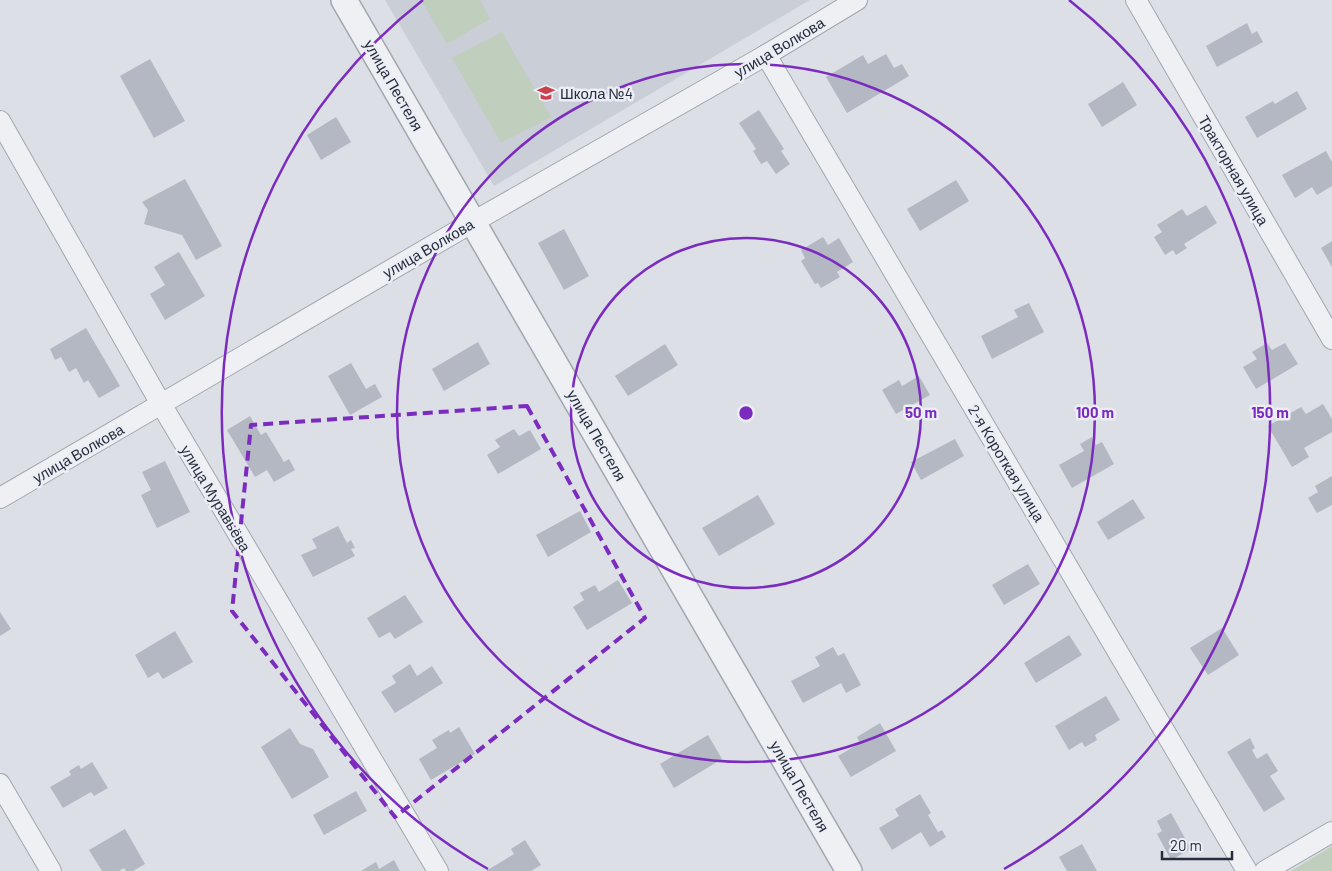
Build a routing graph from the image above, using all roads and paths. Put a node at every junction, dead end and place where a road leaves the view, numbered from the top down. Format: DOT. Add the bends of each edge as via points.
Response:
graph roads {
  1 [pos="344,0"];
  2 [pos="857,0"];
  3 [pos="1136,0"];
  4 [pos="766,55"];
  5 [pos="0,121"];
  6 [pos="473,222"];
  7 [pos="1332,339"];
  8 [pos="161,404"];
  9 [pos="0,498"];
  10 [pos="0,784"];
  11 [pos="1332,832"];
  12 [pos="51,871"];
  13 [pos="438,871"];
  14 [pos="849,871"];
  15 [pos="1247,871"];
  16 [pos="1265,871"];
  1 -- 6 [label="street, улица Пестеля"];
  2 -- 4 [label="street, улица Волкова"];
  3 -- 7 [label="street, Тракторная улица"];
  4 -- 6 [label="street, улица Волкова"];
  4 -- 15 [label="street, 2-я Короткая улица"];
  5 -- 8 [label="street, улица Муравьёва"];
  6 -- 8 [label="street, улица Волкова"];
  6 -- 14 [label="street, улица Пестеля"];
  8 -- 9 [label="street, улица Волкова"];
  8 -- 13 [label="street, улица Муравьёва"];
  10 -- 12 [label="street"];
  11 -- 16 [label="street"];
}
